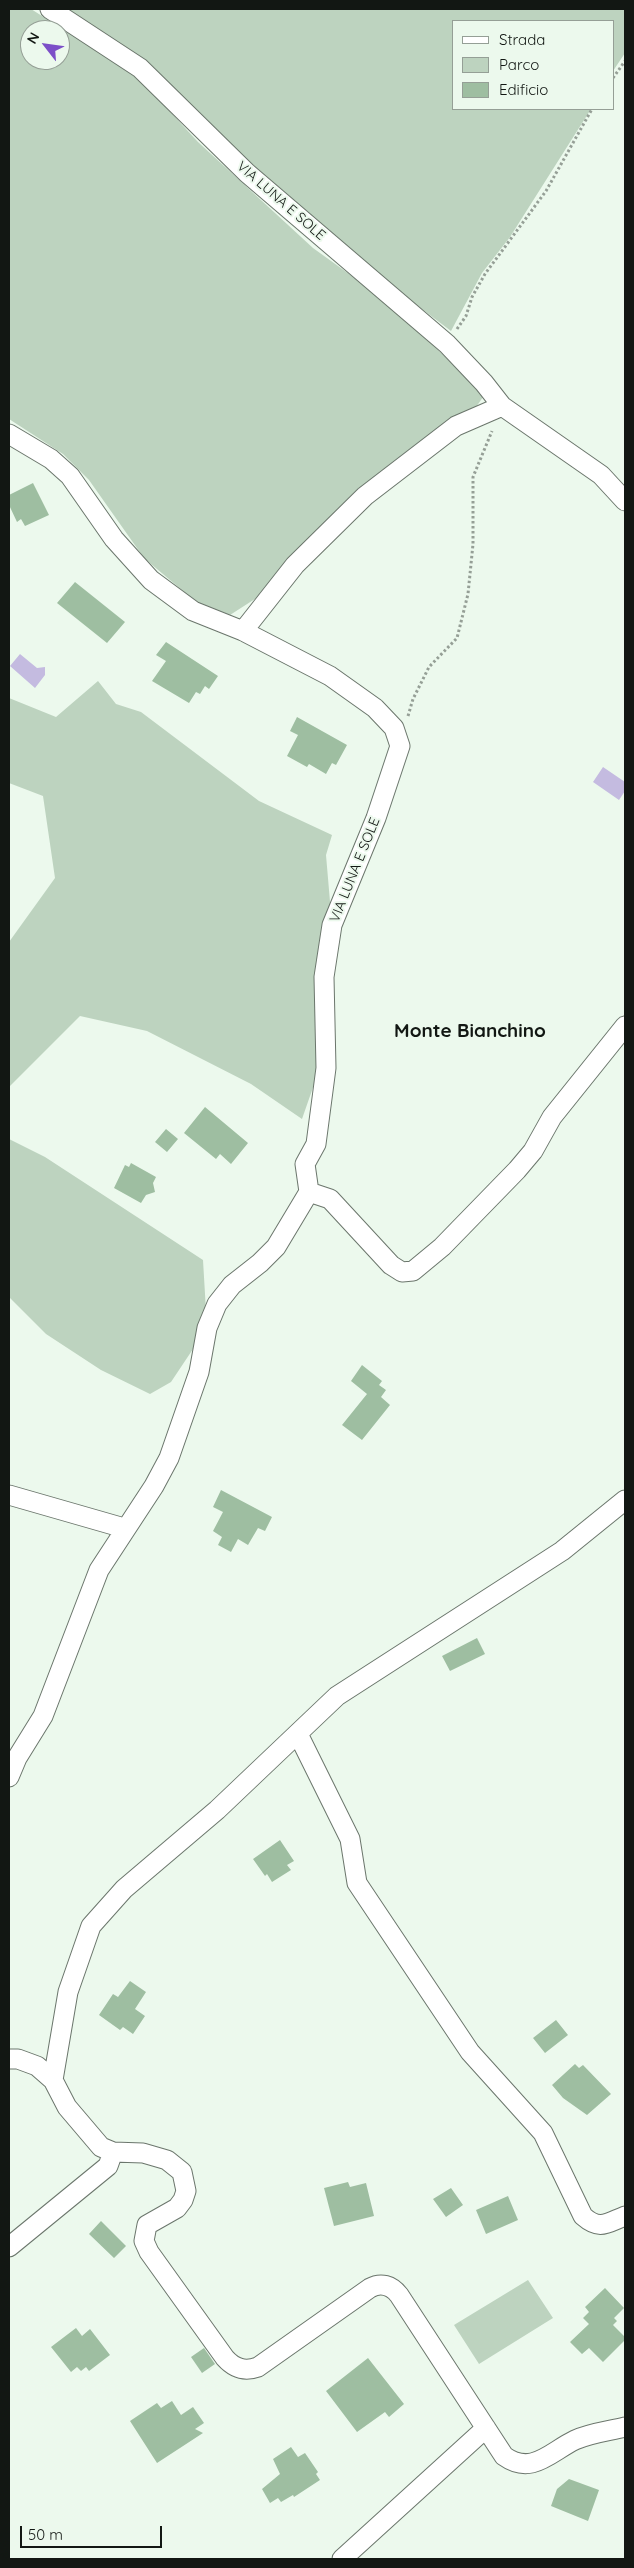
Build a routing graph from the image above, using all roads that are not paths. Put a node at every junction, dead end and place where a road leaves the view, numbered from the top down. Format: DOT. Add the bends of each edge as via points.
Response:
graph roads {
  1 [pos="50,9"];
  2 [pos="502,406"];
  3 [pos="9,434"];
  4 [pos="625,501"];
  5 [pos="243,631"];
  6 [pos="625,1026"];
  7 [pos="309,1192"];
  8 [pos="9,1495"];
  9 [pos="625,1500"];
  10 [pos="124,1528"];
  11 [pos="298,1734"];
  12 [pos="9,1777"];
  13 [pos="9,2059"];
  14 [pos="53,2080"];
  15 [pos="114,2152"];
  16 [pos="625,2216"];
  17 [pos="9,2246"];
  18 [pos="625,2427"];
  19 [pos="486,2428"];
  20 [pos="342,2559"];
  1 -- 2 [label="street, VIA LUNA E SOLE" via="140,68 246,172 447,344"];
  2 -- 4 [label="street, VIA LUNA E SOLE" via="600,475"];
  2 -- 5 [label="street" via="456,426 365,496 295,564"];
  3 -- 5 [label="street" via="52,459 70,476 114,539 151,580 193,611"];
  5 -- 7 [label="street, VIA LUNA E SOLE" via="330,676 375,708 394,728 400,746 376,818 332,925 324,977 326,1068 316,1144 305,1164"];
  6 -- 7 [label="street" via="552,1117 533,1151 517,1170 413,1271 402,1272 391,1265 330,1199"];
  7 -- 10 [label="street" via="276,1247 232,1285 217,1304 207,1328 199,1372 169,1458 154,1486"];
  8 -- 10 [label="street"];
  9 -- 11 [label="street" via="562,1552 337,1696"];
  10 -- 12 [label="street" via="99,1570 42,1716"];
  11 -- 14 [label="street" via="217,1810 124,1889 91,1926 68,1992"];
  11 -- 16 [label="street" via="350,1839 357,1883 470,2052 543,2133 584,2216 593,2224 603,2225"];
  13 -- 14 [label="street" via="37,2066"];
  14 -- 15 [label="street" via="67,2107 88,2132 101,2147"];
  15 -- 17 [label="street" via="108,2166"];
  15 -- 19 [label="street" via="143,2153 167,2160 182,2172 186,2181 183,2200 177,2208 148,2225 144,2241 230,2363 243,2369 258,2367 370,2288 389,2286 399,2295"];
  18 -- 19 [label="street" via="577,2439 541,2460 522,2464 504,2456"];
  19 -- 20 [label="street"];
}
